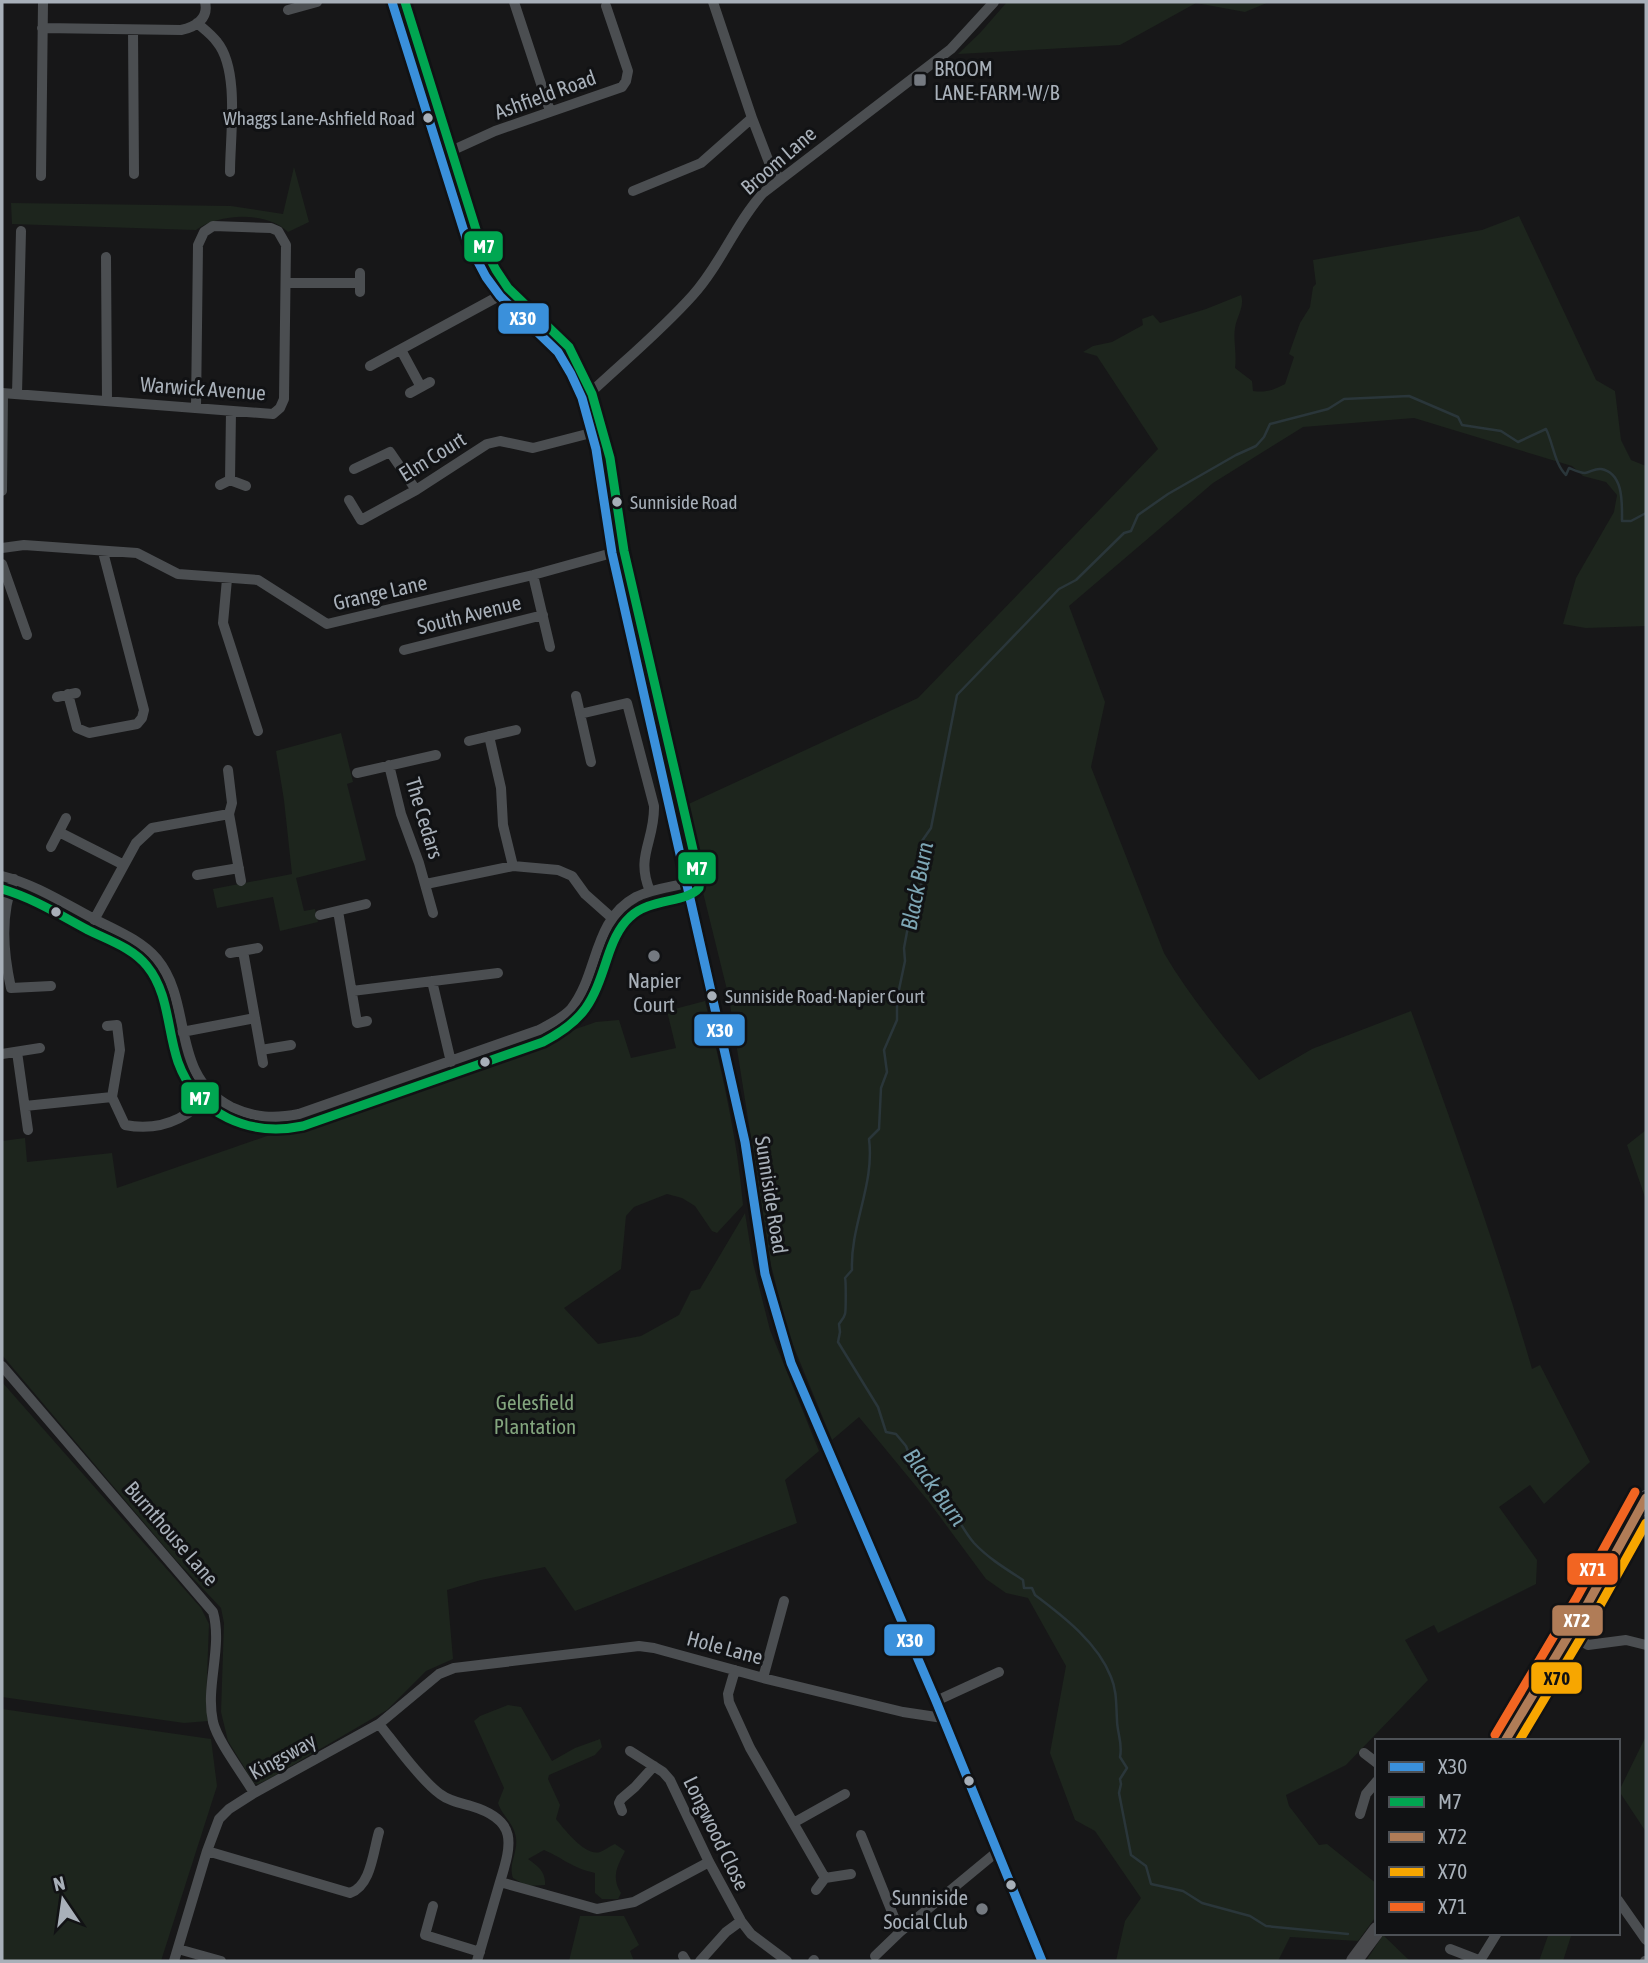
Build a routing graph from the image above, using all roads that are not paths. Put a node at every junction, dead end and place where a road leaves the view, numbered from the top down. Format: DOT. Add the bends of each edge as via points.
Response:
graph roads {
  1 [pos="43,2"];
  2 [pos="205,2"];
  3 [pos="317,2"];
  4 [pos="392,2"];
  5 [pos="514,2"];
  6 [pos="713,2"];
  7 [pos="994,2"];
  8 [pos="606,6"];
  9 [pos="288,10"];
  10 [pos="197,23"];
  11 [pos="43,28"];
  12 [pos="134,30"];
  13 [pos="550,111"];
  14 [pos="752,118"];
  15 [pos="440,156"];
  16 [pos="230,172"];
  17 [pos="134,174"];
  18 [pos="41,176"];
  19 [pos="780,178"];
  20 [pos="633,191"];
  21 [pos="21,231"];
  22 [pos="106,257"];
  23 [pos="286,283"];
  24 [pos="360,283"];
  25 [pos="499,296"];
  26 [pos="401,350"];
  27 [pos="370,366"];
  28 [pos="420,387"];
  29 [pos="3,393"];
  30 [pos="17,394"];
  31 [pos="581,398"];
  32 [pos="107,401"];
  33 [pos="196,408"];
  34 [pos="231,411"];
  35 [pos="592,433"];
  36 [pos="360,469"];
  37 [pos="246,486"];
  38 [pos="415,490"];
  39 [pos="2,491"];
  40 [pos="349,500"];
  41 [pos="2,548"];
  42 [pos="103,552"];
  43 [pos="612,553"];
  44 [pos="2,564"];
  45 [pos="533,575"];
  46 [pos="227,579"];
  47 [pos="542,615"];
  48 [pos="27,635"];
  49 [pos="550,647"];
  50 [pos="404,650"];
  51 [pos="67,695"];
  52 [pos="576,696"];
  53 [pos="580,714"];
  54 [pos="516,730"];
  55 [pos="258,731"];
  56 [pos="489,736"];
  57 [pos="469,741"];
  58 [pos="436,755"];
  59 [pos="591,762"];
  60 [pos="389,765"];
  61 [pos="228,770"];
  62 [pos="357,772"];
  63 [pos="229,814"];
  64 [pos="66,818"];
  65 [pos="59,832"];
  66 [pos="51,847"];
  67 [pos="124,865"];
  68 [pos="513,866"];
  69 [pos="239,868"];
  70 [pos="197,875"];
  71 [pos="2,876"];
  72 [pos="14,879"];
  73 [pos="242,881"];
  74 [pos="688,883"];
  75 [pos="426,884"];
  76 [pos="650,891"];
  77 [pos="366,904"];
  78 [pos="338,911"];
  79 [pos="433,913"];
  80 [pos="320,915"];
  81 [pos="612,918"];
  82 [pos="94,920"];
  83 [pos="258,948"];
  84 [pos="243,951"];
  85 [pos="230,953"];
  86 [pos="498,973"];
  87 [pos="432,981"];
  88 [pos="51,986"];
  89 [pos="352,991"];
  90 [pos="255,1018"];
  91 [pos="367,1021"];
  92 [pos="107,1026"];
  93 [pos="182,1032"];
  94 [pos="291,1045"];
  95 [pos="40,1048"];
  96 [pos="261,1050"];
  97 [pos="17,1052"];
  98 [pos="2,1054"];
  99 [pos="450,1062"];
  100 [pos="264,1063"];
  101 [pos="212,1093"];
  102 [pos="112,1097"];
  103 [pos="25,1106"];
  104 [pos="28,1130"];
  105 [pos="2,1366"];
  106 [pos="1646,1497"];
  107 [pos="784,1601"];
  108 [pos="1570,1634"];
  109 [pos="1646,1645"];
  110 [pos="495,1662"];
  111 [pos="735,1670"];
  112 [pos="999,1672"];
  113 [pos="764,1678"];
  114 [pos="936,1701"];
  115 [pos="943,1718"];
  116 [pos="379,1724"];
  117 [pos="1506,1739"];
  118 [pos="631,1751"];
  119 [pos="1364,1753"];
  120 [pos="1375,1761"];
  121 [pos="654,1766"];
  122 [pos="1375,1783"];
  123 [pos="254,1793"];
  124 [pos="845,1794"];
  125 [pos="622,1811"];
  126 [pos="1360,1814"];
  127 [pos="795,1822"];
  128 [pos="379,1832"];
  129 [pos="861,1835"];
  130 [pos="206,1851"];
  131 [pos="998,1851"];
  132 [pos="709,1862"];
  133 [pos="851,1874"];
  134 [pos="825,1878"];
  135 [pos="500,1882"];
  136 [pos="817,1890"];
  137 [pos="1620,1903"];
  138 [pos="433,1906"];
  139 [pos="741,1921"];
  140 [pos="900,1932"];
  141 [pos="1375,1933"];
  142 [pos="1496,1935"];
  143 [pos="1646,1940"];
  144 [pos="178,1949"];
  145 [pos="1450,1949"];
  146 [pos="875,1956"];
  147 [pos="478,1957"];
  148 [pos="1481,1960"];
  149 [pos="174,1961"];
  150 [pos="221,1961"];
  151 [pos="700,1961"];
  152 [pos="787,1961"];
  153 [pos="1042,1961"];
  154 [pos="1354,1961"];
  1 -- 11 [label="street"];
  2 -- 10 [label="street"];
  3 -- 9 [label="street"];
  4 -- 15 [label="main road, Sunniside Road"];
  5 -- 13 [label="street"];
  6 -- 14 [label="street"];
  7 -- 19 [label="street, Broom Lane" via="951,49"];
  8 -- 13 [label="street, Ashfield Road" via="627,64 626,81 622,87"];
  10 -- 12 [label="street" via="181,30"];
  10 -- 16 [label="street" via="225,56 231,84"];
  11 -- 12 [label="street"];
  11 -- 18 [label="street"];
  12 -- 17 [label="street"];
  13 -- 15 [label="street, Ashfield Road"];
  14 -- 19 [label="street" via="772,170"];
  14 -- 20 [label="street" via="701,163"];
  15 -- 25 [label="main road, Sunniside Road" via="467,241"];
  19 -- 31 [label="street, Broom Lane" via="750,208 693,295"];
  21 -- 30 [label="street"];
  22 -- 32 [label="street"];
  23 -- 24 [label="street"];
  23 -- 33 [label="street, Warwick Avenue" via="286,245 278,231 213,226 204,232 198,245"];
  23 -- 34 [label="street, Warwick Avenue" via="284,399 273,414"];
  25 -- 26 [label="street"];
  25 -- 31 [label="main road, Sunniside Road" via="554,348"];
  26 -- 27 [label="street"];
  26 -- 28 [label="street"];
  29 -- 30 [label="street, Warwick Avenue"];
  29 -- 39 [label="street"];
  30 -- 32 [label="street, Warwick Avenue"];
  31 -- 35 [label="main road, Sunniside Road"];
  32 -- 33 [label="street, Warwick Avenue"];
  33 -- 34 [label="street, Warwick Avenue"];
  34 -- 37 [label="street" via="225,483"];
  35 -- 38 [label="street, Elm Court" via="533,448 500,441 487,444"];
  35 -- 43 [label="main road, Sunniside Road"];
  36 -- 38 [label="street" via="390,452"];
  38 -- 40 [label="street, Elm Court" via="361,520"];
  41 -- 42 [label="street, Grange Lane" via="24,545"];
  42 -- 46 [label="street, Grange Lane" via="137,554 178,574"];
  42 -- 51 [label="street" via="144,710 142,718 89,733 77,728"];
  43 -- 45 [label="street, Grange Lane"];
  43 -- 74 [label="main road, Sunniside Road"];
  44 -- 48 [label="street"];
  45 -- 46 [label="street, Grange Lane" via="327,624 258,580"];
  45 -- 47 [label="street"];
  46 -- 55 [label="street" via="223,623"];
  47 -- 49 [label="street"];
  47 -- 50 [label="street, South Avenue"];
  52 -- 53 [label="street"];
  53 -- 59 [label="street"];
  53 -- 76 [label="street" via="627,703 654,806 642,865"];
  54 -- 56 [label="street"];
  56 -- 57 [label="street"];
  56 -- 68 [label="street"];
  58 -- 60 [label="street"];
  60 -- 62 [label="street"];
  60 -- 75 [label="street, The Cedars"];
  61 -- 63 [label="street"];
  63 -- 67 [label="street" via="152,828 136,843"];
  63 -- 69 [label="street"];
  64 -- 65 [label="street"];
  65 -- 66 [label="street"];
  65 -- 67 [label="street"];
  67 -- 82 [label="street"];
  68 -- 75 [label="street, The Cedars"];
  68 -- 81 [label="street, The Cedars" via="558,870 572,876"];
  69 -- 70 [label="street"];
  69 -- 73 [label="street"];
  71 -- 72 [label="street"];
  72 -- 82 [label="street"];
  72 -- 88 [label="street" via="4,908 2,934 11,989"];
  74 -- 76 [label="street"];
  74 -- 114 [label="main road, Sunniside Road" via="745,1142 762,1261 780,1332"];
  75 -- 79 [label="street"];
  76 -- 81 [label="street" via="628,902"];
  77 -- 78 [label="street"];
  78 -- 80 [label="street"];
  78 -- 89 [label="street"];
  81 -- 99 [label="street" via="569,1011 539,1030"];
  82 -- 93 [label="street" via="136,942 158,961 170,981"];
  83 -- 84 [label="street"];
  84 -- 85 [label="street"];
  84 -- 90 [label="street"];
  86 -- 87 [label="street"];
  87 -- 89 [label="street"];
  87 -- 99 [label="street"];
  89 -- 91 [label="street" via="357,1023"];
  90 -- 93 [label="street"];
  90 -- 96 [label="street"];
  92 -- 102 [label="street" via="117,1025 120,1050"];
  93 -- 101 [label="street" via="194,1070"];
  94 -- 96 [label="street"];
  95 -- 97 [label="street"];
  96 -- 100 [label="street"];
  97 -- 98 [label="street"];
  97 -- 103 [label="street"];
  99 -- 101 [label="street" via="281,1118 251,1115"];
  101 -- 102 [label="street" via="180,1120 137,1128 125,1125"];
  102 -- 103 [label="street"];
  103 -- 104 [label="street"];
  105 -- 123 [label="street, Burnthouse Lane" via="213,1612 214,1723"];
  106 -- 108 [label="highway"];
  107 -- 113 [label="street"];
  108 -- 109 [label="street" via="1588,1645 1626,1640"];
  108 -- 117 [label="highway"];
  110 -- 111 [label="street, Hole Lane" via="639,1646"];
  110 -- 116 [label="street, Kingsway" via="439,1674"];
  111 -- 113 [label="street, Hole Lane"];
  111 -- 127 [label="street" via="729,1702 750,1748"];
  112 -- 114 [label="street"];
  113 -- 115 [label="street, Hole Lane"];
  114 -- 115 [label="main road, Sunniside Road"];
  115 -- 131 [label="main road, Sunniside Road"];
  116 -- 123 [label="street, Kingsway"];
  116 -- 135 [label="street" via="438,1793 487,1811 502,1822 510,1840"];
  118 -- 121 [label="street, Longwood Close"];
  119 -- 120 [label="street"];
  121 -- 125 [label="street, Longwood Close" via="621,1799"];
  121 -- 132 [label="street, Longwood Close" via="670,1780"];
  122 -- 126 [label="street"];
  123 -- 130 [label="street, Kingsway" via="219,1819"];
  124 -- 127 [label="street"];
  127 -- 134 [label="street"];
  128 -- 130 [label="street" via="364,1883 350,1893"];
  129 -- 140 [label="street"];
  130 -- 144 [label="street, Kingsway"];
  131 -- 140 [label="street"];
  131 -- 153 [label="main road, Sunniside Road"];
  132 -- 135 [label="street" via="634,1902 597,1909"];
  132 -- 139 [label="street, Longwood Close"];
  133 -- 134 [label="street"];
  134 -- 136 [label="street"];
  135 -- 147 [label="street"];
  137 -- 143 [label="street"];
  138 -- 147 [label="street" via="425,1935"];
  139 -- 151 [label="street, Longwood Close"];
  139 -- 152 [label="street, Longwood Close"];
  140 -- 146 [label="street"];
  141 -- 154 [label="highway"];
  142 -- 148 [label="street"];
  144 -- 149 [label="street, Kingsway"];
  144 -- 150 [label="street"];
  145 -- 148 [label="street"];
}
